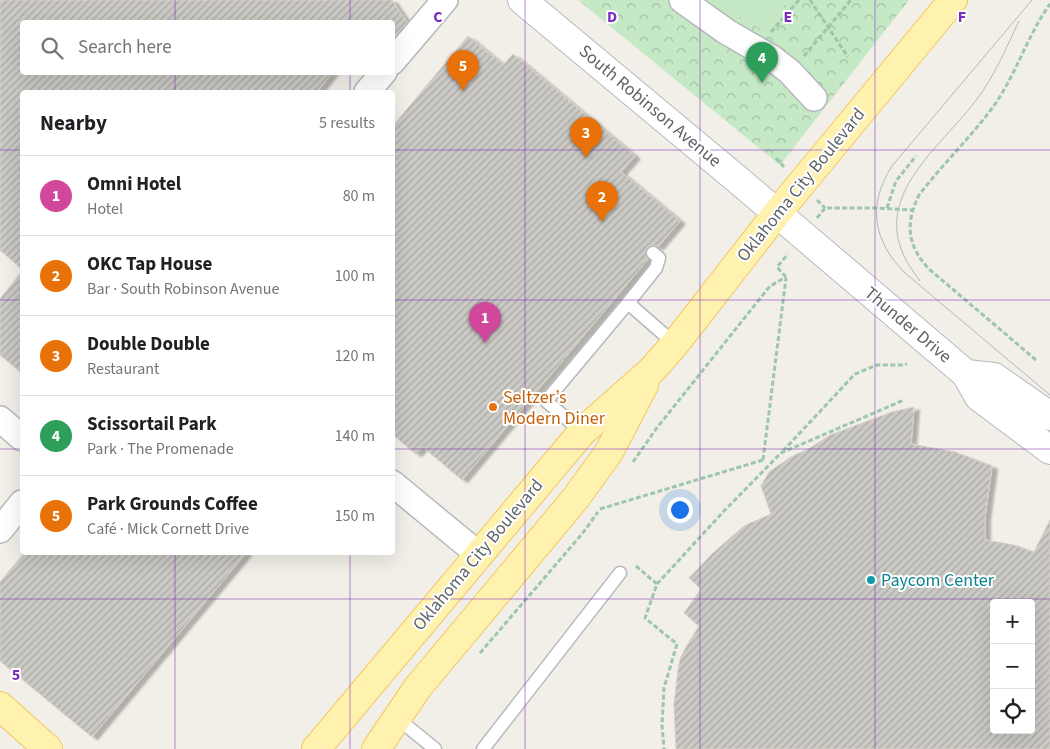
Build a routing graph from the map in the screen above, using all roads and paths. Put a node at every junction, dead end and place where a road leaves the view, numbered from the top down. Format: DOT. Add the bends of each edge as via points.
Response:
graph roads {
  1 [pos="445,0"];
  2 [pos="522,0"];
  3 [pos="682,0"];
  4 [pos="799,0"];
  5 [pos="810,0"];
  6 [pos="851,0"];
  7 [pos="953,0"];
  8 [pos="1050,4"];
  9 [pos="828,28"];
  10 [pos="756,49"];
  11 [pos="848,57"];
  12 [pos="395,58"];
  13 [pos="790,72"];
  14 [pos="381,75"];
  15 [pos="369,90"];
  16 [pos="814,98"];
  17 [pos="916,156"];
  18 [pos="825,208"];
  19 [pos="887,208"];
  20 [pos="912,210"];
  21 [pos="777,213"];
  22 [pos="653,253"];
  23 [pos="777,267"];
  24 [pos="628,303"];
  25 [pos="675,344"];
  26 [pos="1036,360"];
  27 [pos="907,364"];
  28 [pos="651,371"];
  29 [pos="973,386"];
  30 [pos="904,400"];
  31 [pos="1047,407"];
  32 [pos="0,419"];
  33 [pos="582,432"];
  34 [pos="20,436"];
  35 [pos="1050,450"];
  36 [pos="781,453"];
  37 [pos="764,460"];
  38 [pos="769,465"];
  39 [pos="395,485"];
  40 [pos="20,505"];
  41 [pos="600,509"];
  42 [pos="0,530"];
  43 [pos="478,554"];
  44 [pos="633,564"];
  45 [pos="620,573"];
  46 [pos="657,584"];
  47 [pos="0,706"];
  48 [pos="397,718"];
  49 [pos="48,749"];
  50 [pos="316,749"];
  51 [pos="376,749"];
  52 [pos="435,749"];
  53 [pos="483,749"];
  54 [pos="664,749"];
  1 -- 12 [label="street"];
  2 -- 21 [label="main road, South Robinson Avenue"];
  3 -- 10 [label="street"];
  4 -- 10 [label="path"];
  5 -- 9 [label="path"];
  6 -- 9 [label="path"];
  7 -- 21 [label="main road, Oklahoma City Boulevard"];
  8 -- 20 [label="path" via="993,107 930,180"];
  9 -- 11 [label="path"];
  9 -- 13 [label="path"];
  10 -- 13 [label="street"];
  13 -- 16 [label="street"];
  14 -- 15 [label="street"];
  17 -- 19 [label="path" via="896,181"];
  18 -- 19 [label="path, Oklahoma City Boulevard"];
  19 -- 20 [label="path, Oklahoma City Boulevard"];
  20 -- 26 [label="path" via="910,234 919,258"];
  21 -- 25 [label="main road, Oklahoma City Boulevard"];
  21 -- 29 [label="main road, Thunder Drive"];
  22 -- 24 [label="lane" via="659,258 656,268"];
  23 -- 37 [label="path, Oklahoma City Boulevard" via="786,277"];
  24 -- 25 [label="lane"];
  24 -- 33 [label="lane" via="546,401"];
  25 -- 28 [label="main road, Oklahoma City Boulevard"];
  27 -- 36 [label="path" via="876,364 855,374"];
  28 -- 33 [label="main road, Oklahoma City Boulevard"];
  28 -- 48 [label="main road, Oklahoma City Boulevard" via="609,452 575,499 418,687"];
  29 -- 31 [label="main road, Thunder Drive" via="994,377"];
  29 -- 35 [label="main road, Thunder Drive"];
  30 -- 36 [label="path"];
  32 -- 34 [label="street"];
  33 -- 43 [label="main road, Oklahoma City Boulevard"];
  36 -- 38 [label="path"];
  37 -- 38 [label="path"];
  37 -- 41 [label="path"];
  38 -- 46 [label="path"];
  39 -- 43 [label="street"];
  40 -- 42 [label="street"];
  43 -- 50 [label="main road, Oklahoma City Boulevard"];
  44 -- 46 [label="path"];
  45 -- 53 [label="lane"];
  46 -- 54 [label="path" via="645,618 677,644 664,688"];
  47 -- 49 [label="main road"];
  48 -- 51 [label="main road, Oklahoma City Boulevard"];
  48 -- 52 [label="lane"];
}
